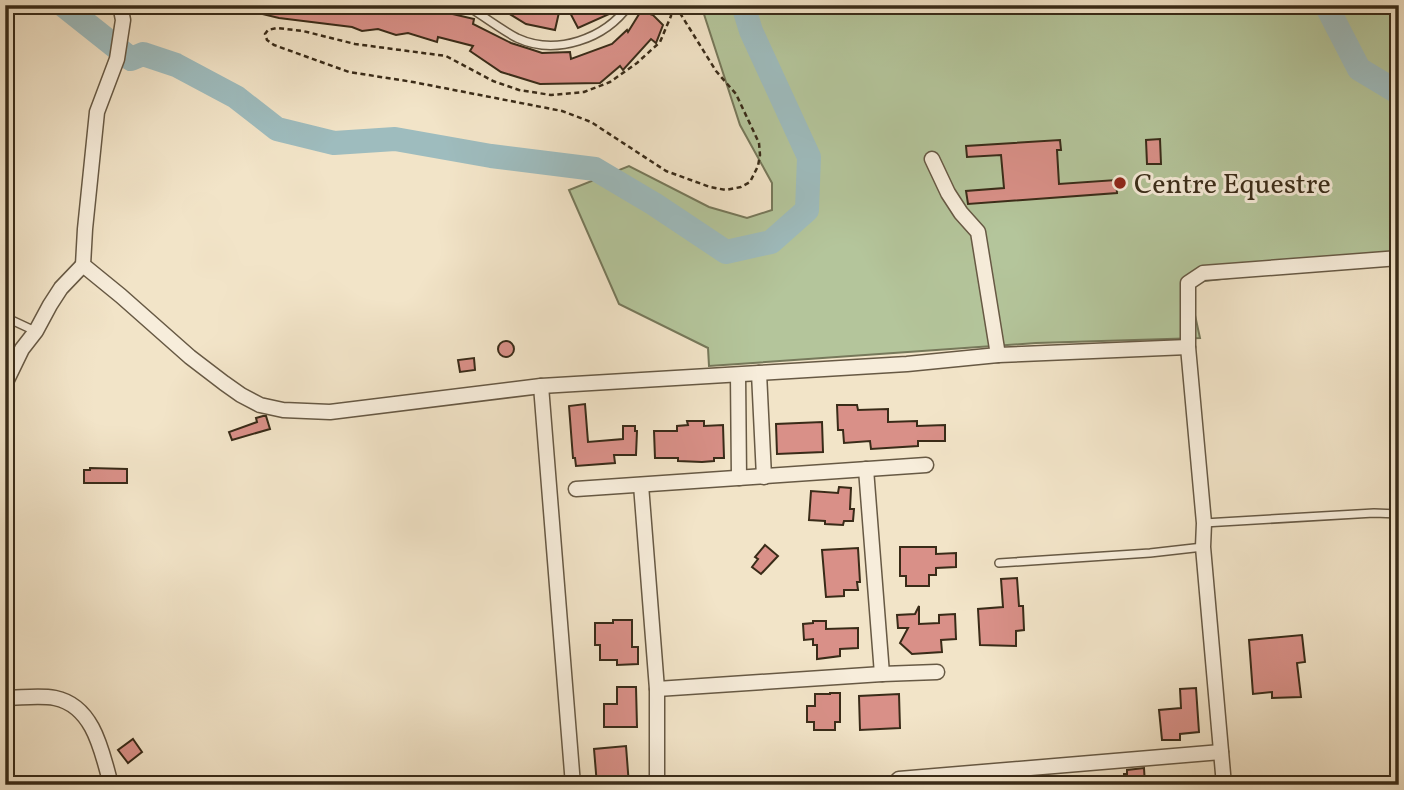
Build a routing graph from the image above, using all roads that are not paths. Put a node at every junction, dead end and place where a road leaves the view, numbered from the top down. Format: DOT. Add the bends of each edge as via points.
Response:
graph roads {
  1 [pos="120,5"];
  2 [pos="466,5"];
  3 [pos="629,5"];
  4 [pos="932,159"];
  5 [pos="1399,258"];
  6 [pos="83,265"];
  7 [pos="5,317"];
  8 [pos="36,331"];
  9 [pos="1188,347"];
  10 [pos="998,355"];
  11 [pos="759,373"];
  12 [pos="738,375"];
  13 [pos="5,384"];
  14 [pos="541,386"];
  15 [pos="926,465"];
  16 [pos="866,469"];
  17 [pos="764,477"];
  18 [pos="739,478"];
  19 [pos="641,485"];
  20 [pos="576,489"];
  21 [pos="1399,514"];
  22 [pos="1204,523"];
  23 [pos="1203,547"];
  24 [pos="999,563"];
  25 [pos="937,672"];
  26 [pos="882,674"];
  27 [pos="657,689"];
  28 [pos="5,698"];
  29 [pos="1221,752"];
  30 [pos="111,785"];
  31 [pos="573,785"];
  32 [pos="657,785"];
  33 [pos="893,785"];
  34 [pos="1224,785"];
  1 -- 6 [label="street" via="123,20 117,59 97,111"];
  2 -- 3 [label="lane" via="518,38 555,46 598,33"];
  4 -- 10 [label="street" via="948,193 978,232"];
  5 -- 9 [label="street" via="1203,273 1188,282"];
  6 -- 8 [label="street" via="61,288"];
  6 -- 14 [label="street" via="190,357 260,405 317,412"];
  7 -- 8 [label="lane"];
  8 -- 13 [label="street"];
  9 -- 10 [label="street"];
  9 -- 22 [label="street"];
  10 -- 11 [label="street"];
  11 -- 12 [label="street"];
  11 -- 17 [label="street"];
  12 -- 14 [label="street"];
  12 -- 18 [label="street"];
  14 -- 31 [label="street"];
  15 -- 16 [label="street"];
  16 -- 17 [label="street"];
  16 -- 26 [label="street"];
  17 -- 18 [label="street"];
  18 -- 19 [label="street"];
  19 -- 20 [label="street"];
  19 -- 27 [label="street"];
  21 -- 22 [label="lane"];
  22 -- 23 [label="street"];
  23 -- 24 [label="lane"];
  23 -- 29 [label="street"];
  25 -- 26 [label="street"];
  26 -- 27 [label="street"];
  27 -- 32 [label="street"];
  28 -- 30 [label="street" via="55,698 75,707 92,727"];
  29 -- 33 [label="street" via="899,779"];
  29 -- 34 [label="street"];
}
